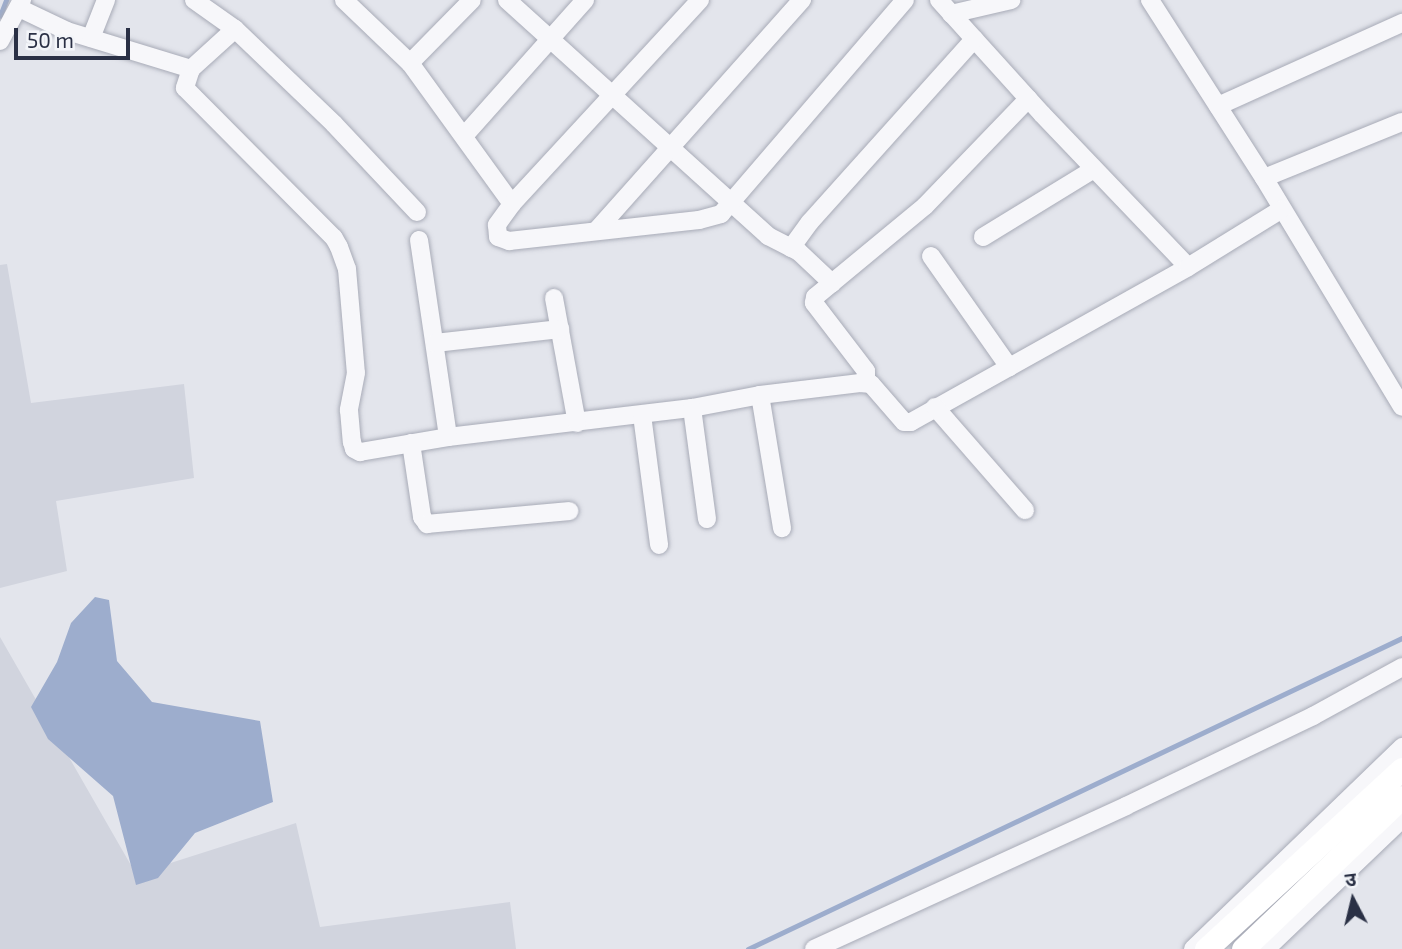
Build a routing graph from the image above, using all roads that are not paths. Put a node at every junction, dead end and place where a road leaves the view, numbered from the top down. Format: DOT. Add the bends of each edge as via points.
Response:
graph roads {
  1 [pos="106,0"];
  2 [pos="194,0"];
  3 [pos="344,0"];
  4 [pos="472,0"];
  5 [pos="507,0"];
  6 [pos="585,0"];
  7 [pos="701,0"];
  8 [pos="802,0"];
  9 [pos="905,0"];
  10 [pos="939,0"];
  11 [pos="1011,0"];
  12 [pos="1150,0"];
  13 [pos="20,4"];
  14 [pos="951,14"];
  15 [pos="1402,23"];
  16 [pos="235,29"];
  17 [pos="2,33"];
  18 [pos="551,37"];
  19 [pos="90,38"];
  20 [pos="974,39"];
  21 [pos="410,63"];
  22 [pos="191,69"];
  23 [pos="613,96"];
  24 [pos="1028,99"];
  25 [pos="1219,106"];
  26 [pos="1402,122"];
  27 [pos="464,136"];
  28 [pos="670,147"];
  29 [pos="1094,169"];
  30 [pos="1264,178"];
  31 [pos="730,200"];
  32 [pos="512,204"];
  33 [pos="1282,209"];
  34 [pos="417,212"];
  35 [pos="596,231"];
  36 [pos="984,237"];
  37 [pos="419,240"];
  38 [pos="791,248"];
  39 [pos="931,256"];
  40 [pos="1188,267"];
  41 [pos="832,283"];
  42 [pos="554,298"];
  43 [pos="560,329"];
  44 [pos="435,343"];
  45 [pos="1009,367"];
  46 [pos="866,383"];
  47 [pos="760,395"];
  48 [pos="935,407"];
  49 [pos="1402,407"];
  50 [pos="692,408"];
  51 [pos="642,415"];
  52 [pos="578,423"];
  53 [pos="448,437"];
  54 [pos="411,443"];
  55 [pos="1025,510"];
  56 [pos="569,511"];
  57 [pos="706,519"];
  58 [pos="782,528"];
  59 [pos="659,545"];
  60 [pos="1402,667"];
  61 [pos="1402,747"];
  62 [pos="1402,768"];
  63 [pos="1402,797"];
  64 [pos="1402,819"];
  65 [pos="814,949"];
  66 [pos="1193,949"];
  67 [pos="1206,949"];
  68 [pos="1243,949"];
  69 [pos="1266,949"];
  1 -- 19 [label="street"];
  2 -- 16 [label="street"];
  3 -- 21 [label="street"];
  4 -- 21 [label="street"];
  5 -- 18 [label="street"];
  6 -- 18 [label="street"];
  7 -- 23 [label="street"];
  8 -- 28 [label="street"];
  9 -- 31 [label="street"];
  10 -- 14 [label="street"];
  11 -- 14 [label="street"];
  12 -- 25 [label="street"];
  13 -- 17 [label="street"];
  13 -- 19 [label="street" via="44,22"];
  14 -- 20 [label="street"];
  15 -- 25 [label="street"];
  16 -- 22 [label="street"];
  16 -- 34 [label="street"];
  18 -- 23 [label="street"];
  18 -- 27 [label="street"];
  19 -- 22 [label="street"];
  20 -- 24 [label="street"];
  20 -- 38 [label="street"];
  21 -- 27 [label="street"];
  22 -- 54 [label="street" via="185,82 188,94 334,238 344,257 356,373 349,410 354,449 359,452"];
  23 -- 28 [label="street"];
  23 -- 32 [label="street"];
  24 -- 29 [label="street"];
  24 -- 41 [label="street" via="925,206"];
  25 -- 30 [label="street"];
  26 -- 30 [label="street"];
  27 -- 32 [label="street"];
  28 -- 31 [label="street"];
  28 -- 35 [label="street"];
  29 -- 36 [label="street"];
  29 -- 40 [label="street"];
  30 -- 33 [label="street"];
  31 -- 35 [label="street" via="715,217"];
  31 -- 38 [label="street" via="768,236"];
  32 -- 35 [label="street" via="497,225 496,233 503,240"];
  33 -- 40 [label="street"];
  33 -- 49 [label="street"];
  37 -- 44 [label="street"];
  38 -- 41 [label="street"];
  39 -- 45 [label="street"];
  40 -- 45 [label="street"];
  41 -- 46 [label="street" via="814,303 866,371"];
  42 -- 43 [label="street"];
  43 -- 44 [label="street"];
  43 -- 52 [label="street"];
  44 -- 53 [label="street"];
  45 -- 48 [label="street"];
  46 -- 47 [label="street"];
  46 -- 48 [label="street" via="875,387 904,422 915,421"];
  47 -- 50 [label="street"];
  47 -- 58 [label="street"];
  48 -- 55 [label="street"];
  50 -- 51 [label="street"];
  50 -- 57 [label="street"];
  51 -- 52 [label="street"];
  51 -- 59 [label="street"];
  52 -- 53 [label="street"];
  53 -- 54 [label="street"];
  54 -- 56 [label="street" via="422,517 427,524"];
  60 -- 65 [label="street" via="1313,716 1126,806"];
  61 -- 66 [label="street"];
  62 -- 67 [label="main road"];
  63 -- 68 [label="main road"];
  64 -- 69 [label="street"];
}
